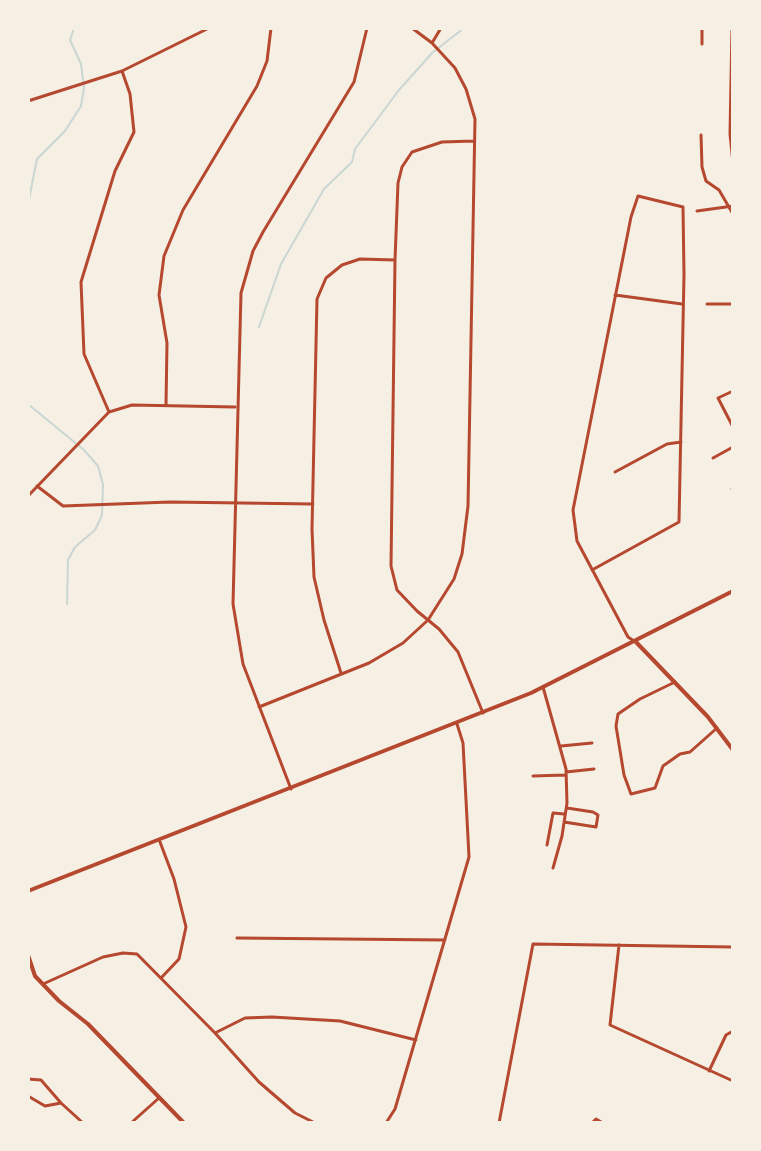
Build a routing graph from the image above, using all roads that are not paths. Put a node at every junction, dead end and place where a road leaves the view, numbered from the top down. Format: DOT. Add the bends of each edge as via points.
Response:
graph roads {
  1 [pos="209,28"];
  2 [pos="271,28"];
  3 [pos="367,28"];
  4 [pos="412,28"];
  5 [pos="441,28"];
  6 [pos="702,28"];
  7 [pos="732,28"];
  8 [pos="432,43"];
  9 [pos="702,44"];
  10 [pos="732,52"];
  11 [pos="122,71"];
  12 [pos="732,82"];
  13 [pos="28,101"];
  14 [pos="732,108"];
  15 [pos="701,135"];
  16 [pos="475,141"];
  17 [pos="732,143"];
  18 [pos="733,163"];
  19 [pos="731,206"];
  20 [pos="697,211"];
  21 [pos="733,214"];
  22 [pos="395,260"];
  23 [pos="615,295"];
  24 [pos="683,304"];
  25 [pos="707,304"];
  26 [pos="733,304"];
  27 [pos="733,391"];
  28 [pos="166,405"];
  29 [pos="237,407"];
  30 [pos="109,412"];
  31 [pos="733,427"];
  32 [pos="681,442"];
  33 [pos="733,447"];
  34 [pos="713,458"];
  35 [pos="615,472"];
  36 [pos="37,486"];
  37 [pos="28,496"];
  38 [pos="235,504"];
  39 [pos="313,504"];
  40 [pos="592,570"];
  41 [pos="733,591"];
  42 [pos="428,620"];
  43 [pos="635,641"];
  44 [pos="341,673"];
  45 [pos="675,682"];
  46 [pos="543,687"];
  47 [pos="259,707"];
  48 [pos="483,713"];
  49 [pos="457,724"];
  50 [pos="717,728"];
  51 [pos="592,743"];
  52 [pos="561,746"];
  53 [pos="733,750"];
  54 [pos="594,769"];
  55 [pos="566,773"];
  56 [pos="533,776"];
  57 [pos="291,789"];
  58 [pos="566,807"];
  59 [pos="565,814"];
  60 [pos="564,822"];
  61 [pos="160,842"];
  62 [pos="547,845"];
  63 [pos="553,868"];
  64 [pos="28,891"];
  65 [pos="237,938"];
  66 [pos="446,940"];
  67 [pos="619,945"];
  68 [pos="733,947"];
  69 [pos="28,955"];
  70 [pos="28,976"];
  71 [pos="35,976"];
  72 [pos="162,977"];
  73 [pos="43,984"];
  74 [pos="733,1031"];
  75 [pos="215,1033"];
  76 [pos="416,1040"];
  77 [pos="709,1071"];
  78 [pos="28,1079"];
  79 [pos="733,1081"];
  80 [pos="28,1096"];
  81 [pos="159,1098"];
  82 [pos="61,1103"];
  83 [pos="83,1123"];
  84 [pos="131,1123"];
  85 [pos="184,1123"];
  86 [pos="315,1123"];
  87 [pos="386,1123"];
  88 [pos="499,1123"];
  89 [pos="592,1123"];
  90 [pos="603,1123"];
  1 -- 11 [label="street"];
  2 -- 28 [label="street" via="257,86 183,210 164,256 159,295 167,343"];
  3 -- 29 [label="street" via="354,82 248,265 241,293"];
  4 -- 8 [label="street"];
  5 -- 8 [label="street"];
  6 -- 9 [label="street"];
  7 -- 10 [label="street"];
  8 -- 16 [label="street" via="466,89"];
  10 -- 12 [label="street"];
  11 -- 13 [label="street"];
  11 -- 30 [label="street" via="134,132 115,171 81,282 84,354"];
  12 -- 14 [label="street"];
  14 -- 17 [label="street"];
  15 -- 19 [label="street" via="706,181"];
  16 -- 22 [label="street" via="431,144 407,159 398,183"];
  16 -- 42 [label="street" via="466,531 454,579"];
  17 -- 18 [label="street"];
  19 -- 20 [label="street"];
  19 -- 21 [label="street"];
  22 -- 39 [label="street" via="352,260 332,272 321,287"];
  22 -- 42 [label="street" via="391,566 397,590"];
  23 -- 24 [label="street"];
  23 -- 24 [label="street" via="638,196 683,207"];
  23 -- 40 [label="street" via="573,510 577,541"];
  24 -- 32 [label="street"];
  25 -- 26 [label="street"];
  27 -- 31 [label="street" via="718,398"];
  28 -- 29 [label="street"];
  28 -- 30 [label="street" via="132,405"];
  29 -- 38 [label="street"];
  30 -- 36 [label="street"];
  32 -- 35 [label="street"];
  32 -- 40 [label="street" via="679,522"];
  33 -- 34 [label="street"];
  36 -- 37 [label="street"];
  36 -- 38 [label="street" via="63,506"];
  38 -- 39 [label="street"];
  38 -- 47 [label="street" via="233,604 243,664"];
  39 -- 44 [label="street" via="314,577"];
  40 -- 43 [label="street"];
  41 -- 43 [label="main road"];
  42 -- 44 [label="street" via="384,655"];
  42 -- 48 [label="street" via="458,652"];
  43 -- 45 [label="main road"];
  43 -- 46 [label="main road"];
  44 -- 47 [label="street"];
  45 -- 50 [label="main road"];
  45 -- 50 [label="street" via="618,714 631,794 655,788 663,766 690,752"];
  46 -- 48 [label="main road"];
  46 -- 52 [label="street"];
  47 -- 57 [label="street"];
  48 -- 49 [label="main road"];
  49 -- 57 [label="main road"];
  49 -- 66 [label="street" via="470,843"];
  50 -- 53 [label="main road"];
  51 -- 52 [label="street"];
  52 -- 55 [label="street"];
  54 -- 55 [label="street"];
  55 -- 56 [label="street"];
  55 -- 58 [label="street"];
  57 -- 61 [label="main road"];
  58 -- 59 [label="street"];
  58 -- 60 [label="street" via="598,815 596,827"];
  59 -- 60 [label="street"];
  59 -- 62 [label="street" via="553,813"];
  60 -- 63 [label="street"];
  61 -- 64 [label="main road"];
  61 -- 72 [label="street" via="186,927 179,959"];
  65 -- 66 [label="street"];
  66 -- 76 [label="street"];
  67 -- 68 [label="street"];
  67 -- 77 [label="street" via="610,1025"];
  67 -- 88 [label="street" via="533,944"];
  69 -- 71 [label="main road"];
  70 -- 71 [label="street"];
  71 -- 73 [label="main road"];
  72 -- 73 [label="street" via="137,954 123,953"];
  72 -- 75 [label="street"];
  73 -- 81 [label="main road"];
  74 -- 77 [label="street"];
  75 -- 76 [label="street" via="238,1020 272,1017 340,1021"];
  75 -- 86 [label="street" via="274,1097"];
  76 -- 87 [label="street"];
  77 -- 79 [label="street"];
  78 -- 82 [label="street" via="41,1080"];
  80 -- 82 [label="street" via="45,1106"];
  81 -- 84 [label="street"];
  81 -- 85 [label="main road"];
  82 -- 83 [label="street"];
  89 -- 90 [label="street"];
}
